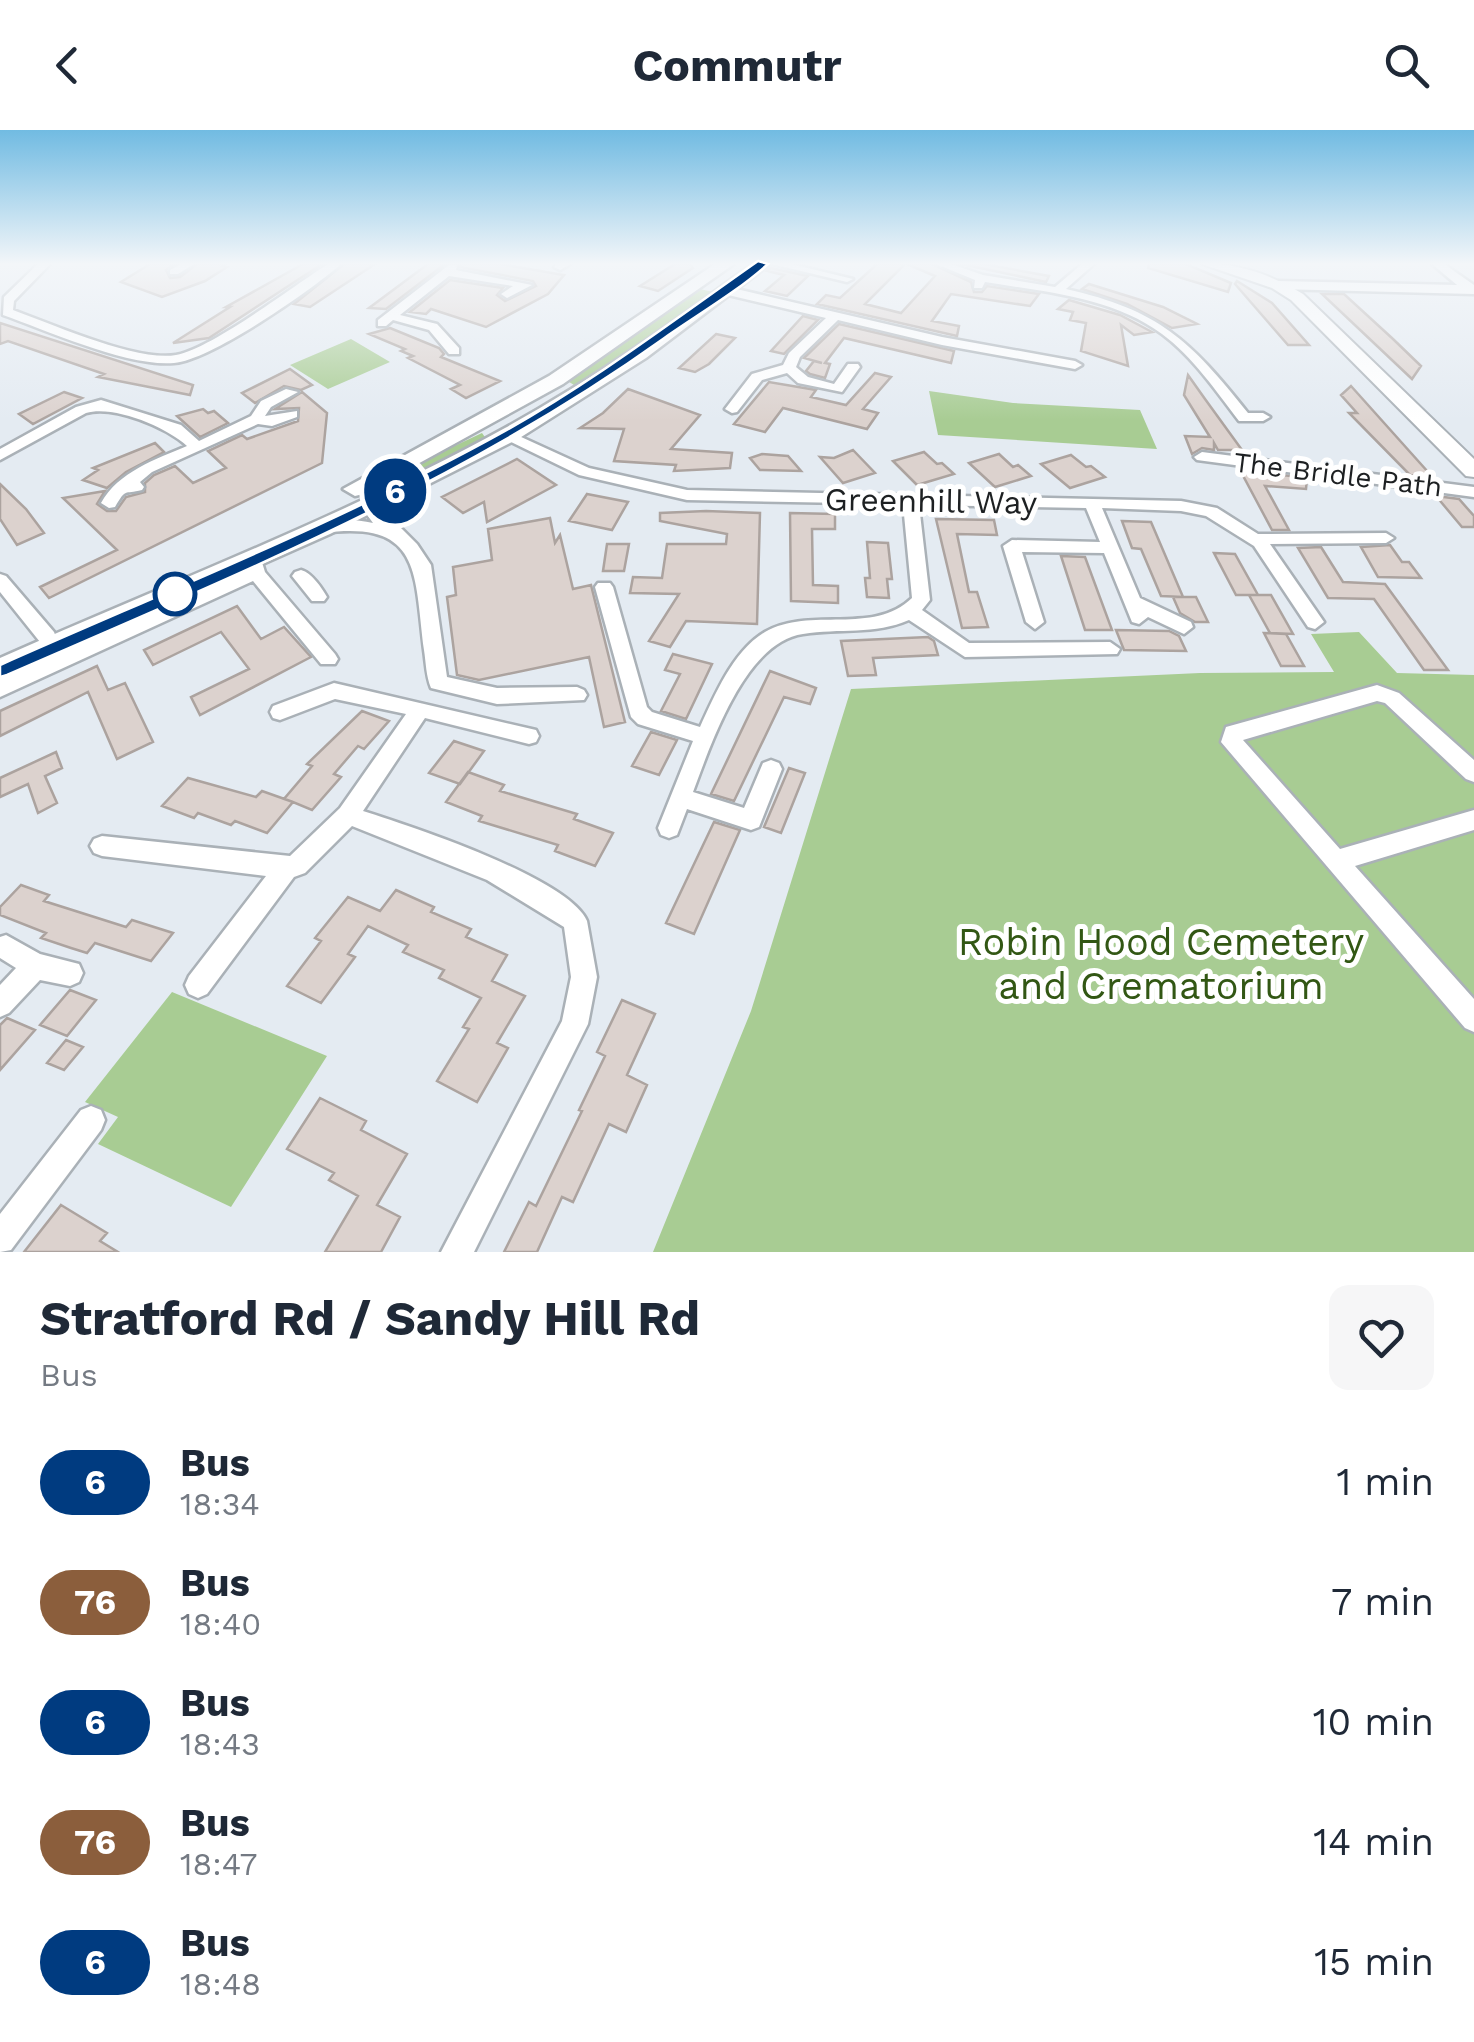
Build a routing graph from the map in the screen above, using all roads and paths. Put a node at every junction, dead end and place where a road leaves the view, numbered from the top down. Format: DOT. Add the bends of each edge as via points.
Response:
graph roads {
  1 [pos="22,316"];
  2 [pos="253,316"];
  3 [pos="389,316"];
  4 [pos="650,316"];
  5 [pos="690,316"];
  6 [pos="835,316"];
  7 [pos="837,316"];
  8 [pos="1138,316"];
  9 [pos="1317,316"];
  10 [pos="454,350"];
  11 [pos="1075,364"];
  12 [pos="853,367"];
  13 [pos="789,368"];
  14 [pos="556,380"];
  15 [pos="582,391"];
  16 [pos="291,392"];
  17 [pos="732,409"];
  18 [pos="292,414"];
  19 [pos="1263,417"];
  20 [pos="482,420"];
  21 [pos="253,421"];
  22 [pos="508,435"];
  23 [pos="197,446"];
  24 [pos="0,454"];
  25 [pos="1202,457"];
  26 [pos="1474,471"];
  27 [pos="395,491"];
  28 [pos="1474,492"];
  29 [pos="361,498"];
  30 [pos="911,501"];
  31 [pos="110,503"];
  32 [pos="1092,503"];
  33 [pos="320,528"];
  34 [pos="390,531"];
  35 [pos="1386,538"];
  36 [pos="1255,539"];
  37 [pos="414,548"];
  38 [pos="1110,548"];
  39 [pos="247,563"];
  40 [pos="301,576"];
  41 [pos="0,580"];
  42 [pos="604,587"];
  43 [pos="318,597"];
  44 [pos="913,613"];
  45 [pos="1034,622"];
  46 [pos="1315,622"];
  47 [pos="1184,628"];
  48 [pos="47,637"];
  49 [pos="1110,649"];
  50 [pos="0,658"];
  51 [pos="328,660"];
  52 [pos="0,670"];
  53 [pos="0,689"];
  54 [pos="576,696"];
  55 [pos="420,709"];
  56 [pos="280,712"];
  57 [pos="529,736"];
  58 [pos="706,737"];
  59 [pos="772,769"];
  60 [pos="1474,773"];
  61 [pos="680,797"];
  62 [pos="348,815"];
  63 [pos="1474,820"];
  64 [pos="669,828"];
  65 [pos="102,846"];
  66 [pos="1336,862"];
  67 [pos="286,868"];
  68 [pos="6,947"];
  69 [pos="35,966"];
  70 [pos="70,973"];
  71 [pos="198,984"];
  72 [pos="0,1004"];
  73 [pos="1474,1020"];
  74 [pos="91,1120"];
  75 [pos="0,1239"];
  76 [pos="457,1252"];
  1 -- 2 [label="street" via="174,360"];
  3 -- 10 [label="street" via="442,329 440,338"];
  4 -- 14 [label="highway"];
  5 -- 15 [label="highway"];
  6 -- 13 [label="street"];
  7 -- 11 [label="street"];
  8 -- 19 [label="street" via="1187,346 1244,418"];
  9 -- 26 [label="main road"];
  12 -- 13 [label="street" via="837,388 803,380"];
  13 -- 17 [label="street" via="757,377"];
  14 -- 15 [label="highway"];
  14 -- 20 [label="highway"];
  15 -- 22 [label="highway"];
  16 -- 21 [label="street" via="266,404"];
  18 -- 21 [label="street"];
  20 -- 22 [label="highway"];
  20 -- 29 [label="highway"];
  21 -- 23 [label="street"];
  22 -- 27 [label="highway"];
  22 -- 30 [label="street, Greenhill Way" via="556,462 652,490"];
  23 -- 24 [label="street" via="176,428 101,404"];
  23 -- 31 [label="street" via="146,469 133,485 116,490"];
  25 -- 28 [label="street, The Bridle Path"];
  27 -- 29 [label="highway"];
  27 -- 37 [label="street" via="388,504"];
  29 -- 33 [label="highway"];
  29 -- 34 [label="street"];
  29 -- 39 [label="highway"];
  30 -- 32 [label="street, Greenhill Way"];
  30 -- 44 [label="street" via="921,600"];
  32 -- 36 [label="street, Greenhill Way" via="1211,512"];
  32 -- 38 [label="street"];
  33 -- 34 [label="street" via="353,524"];
  33 -- 39 [label="highway"];
  34 -- 37 [label="street"];
  35 -- 36 [label="street"];
  36 -- 46 [label="street, Greenhill Way"];
  37 -- 54 [label="street" via="438,683 497,696"];
  38 -- 45 [label="street" via="1012,546"];
  38 -- 47 [label="street" via="1135,610"];
  39 -- 48 [label="highway"];
  39 -- 51 [label="street"];
  39 -- 52 [label="highway"];
  39 -- 53 [label="street"];
  40 -- 43 [label="street"];
  41 -- 48 [label="street"];
  42 -- 58 [label="street" via="638,711"];
  44 -- 49 [label="street" via="964,650"];
  44 -- 58 [label="street" via="770,637 750,656"];
  48 -- 50 [label="highway"];
  55 -- 56 [label="street" via="334,691"];
  55 -- 57 [label="street"];
  55 -- 62 [label="street"];
  58 -- 61 [label="street"];
  59 -- 61 [label="street" via="751,820"];
  60 -- 66 [label="street" via="1392,698 1377,694 1233,734 1232,742"];
  61 -- 64 [label="street"];
  62 -- 67 [label="street"];
  62 -- 76 [label="street" via="546,897 576,921 584,977 575,1024"];
  63 -- 66 [label="street"];
  65 -- 67 [label="street"];
  66 -- 73 [label="street"];
  67 -- 71 [label="street"];
  68 -- 69 [label="street"];
  69 -- 70 [label="street"];
  69 -- 72 [label="street"];
  74 -- 75 [label="street"];
}
